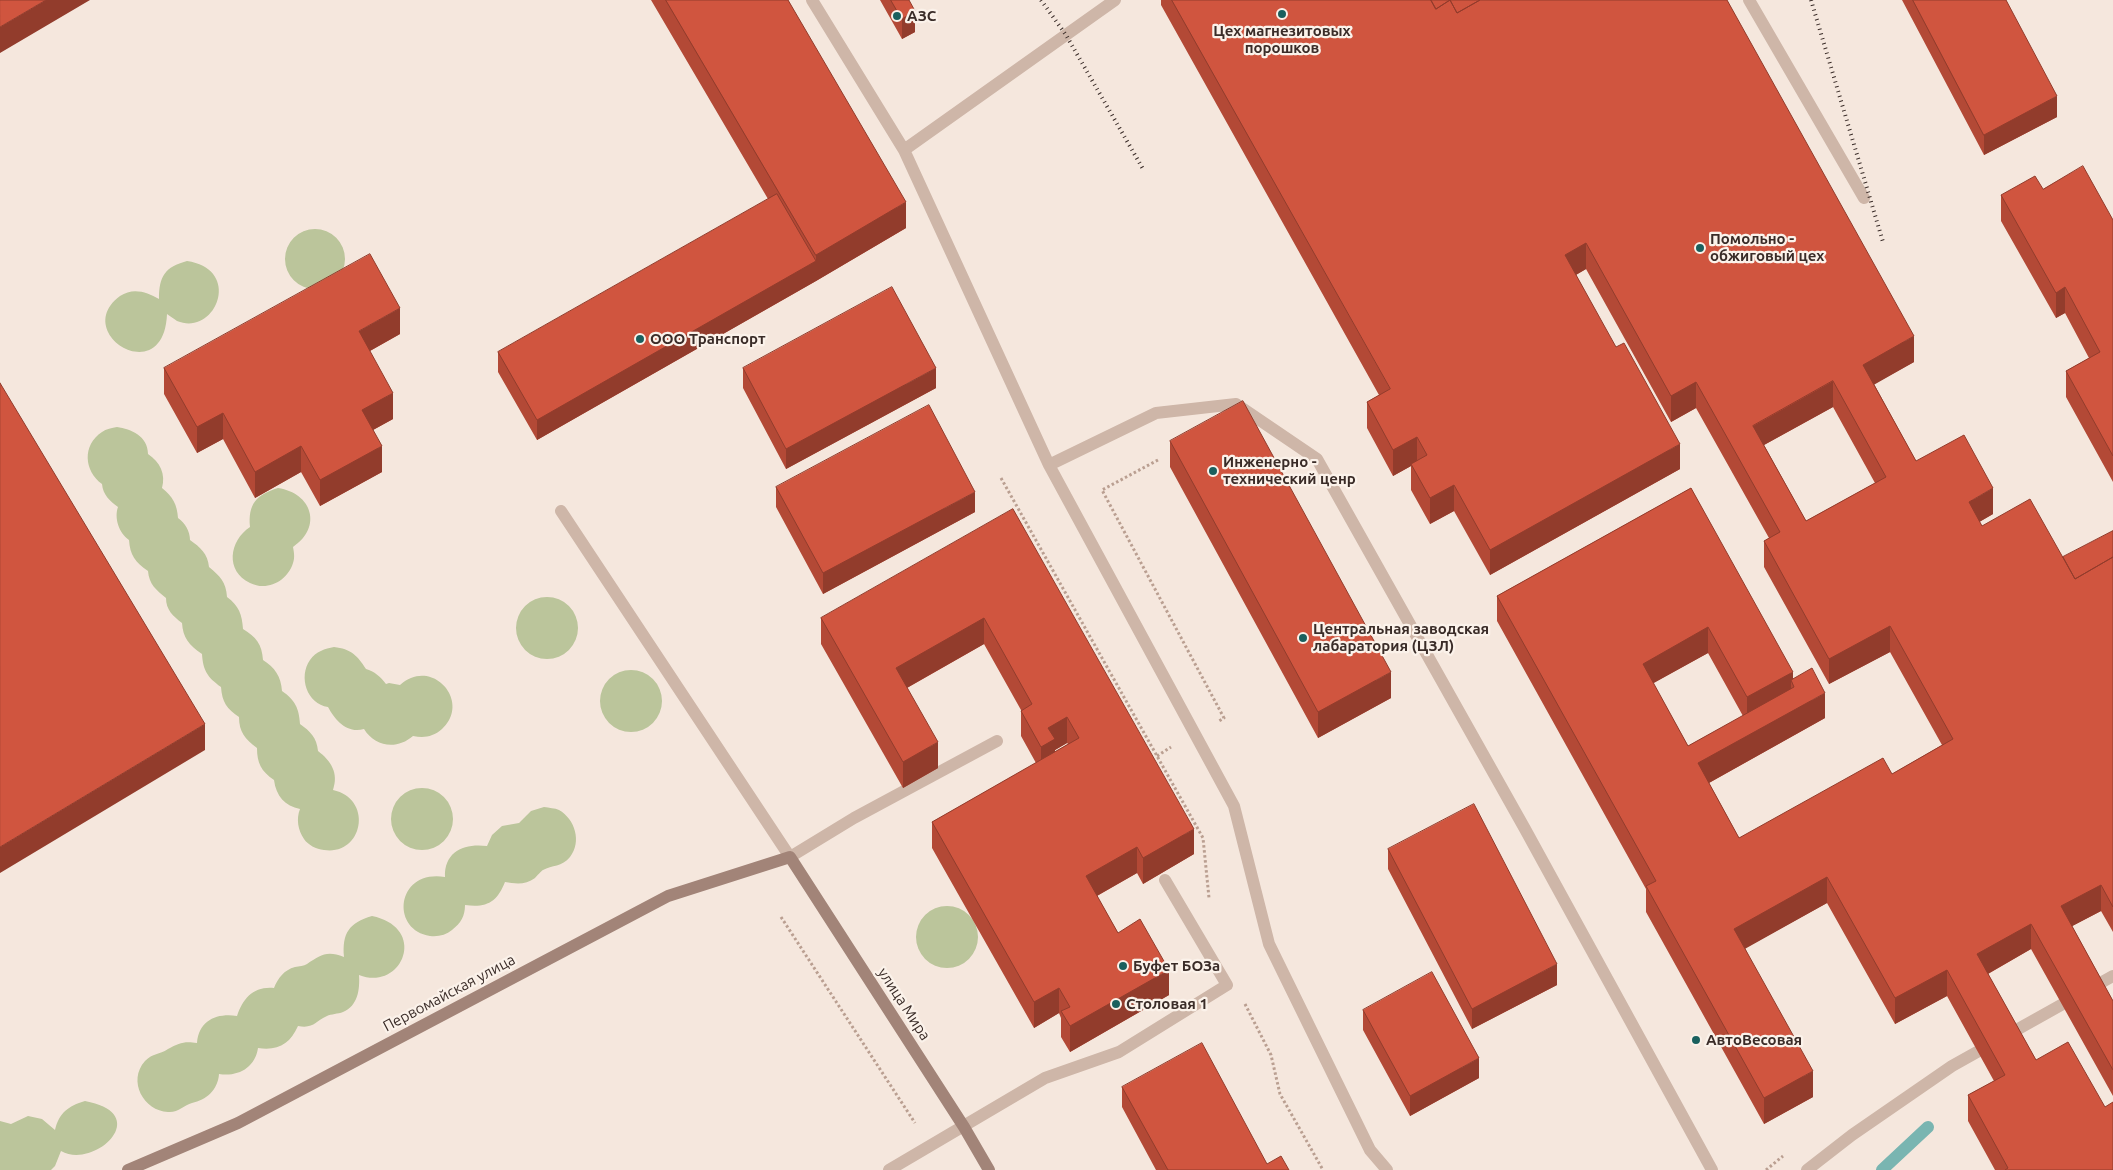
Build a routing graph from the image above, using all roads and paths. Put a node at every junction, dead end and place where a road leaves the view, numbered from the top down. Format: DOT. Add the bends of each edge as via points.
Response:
graph roads {
  1 [pos="812,0"];
  2 [pos="1115,0"];
  3 [pos="1749,0"];
  4 [pos="904,150"];
  5 [pos="1864,198"];
  6 [pos="1158,460"];
  7 [pos="1049,465"];
  8 [pos="1001,478"];
  9 [pos="561,511"];
  10 [pos="1195,734"];
  11 [pos="997,741"];
  12 [pos="1157,756"];
  13 [pos="790,857"];
  14 [pos="1165,880"];
  15 [pos="1210,903"];
  16 [pos="781,917"];
  17 [pos="2113,976"];
  18 [pos="1244,1002"];
  19 [pos="964,1127"];
  20 [pos="930,1146"];
  21 [pos="128,1170"];
  22 [pos="889,1170"];
  23 [pos="989,1170"];
  24 [pos="1323,1170"];
  25 [pos="1387,1170"];
  26 [pos="1712,1170"];
  27 [pos="1806,1170"];
  1 -- 4 [label="lane"];
  2 -- 4 [label="lane"];
  3 -- 5 [label="lane"];
  4 -- 7 [label="lane"];
  6 -- 10 [label="path" via="1102,490 1224,718"];
  7 -- 10 [label="lane"];
  7 -- 26 [label="lane" via="1156,413 1236,404 1317,459"];
  8 -- 12 [label="path"];
  9 -- 13 [label="lane"];
  10 -- 12 [label="path"];
  10 -- 25 [label="lane" via="1234,806 1269,944 1370,1150"];
  11 -- 13 [label="lane" via="854,818"];
  12 -- 15 [label="path" via="1203,838"];
  13 -- 19 [label="main road, улица Мира"];
  13 -- 21 [label="main road, Первомайская улица" via="668,896 238,1123"];
  14 -- 19 [label="lane" via="1227,985 1119,1052 1045,1078"];
  16 -- 20 [label="path"];
  17 -- 27 [label="lane" via="1952,1066"];
  18 -- 24 [label="path" via="1271,1055 1280,1094"];
  19 -- 20 [label="lane"];
  19 -- 23 [label="main road, улица Мира"];
  20 -- 22 [label="lane"];
}
